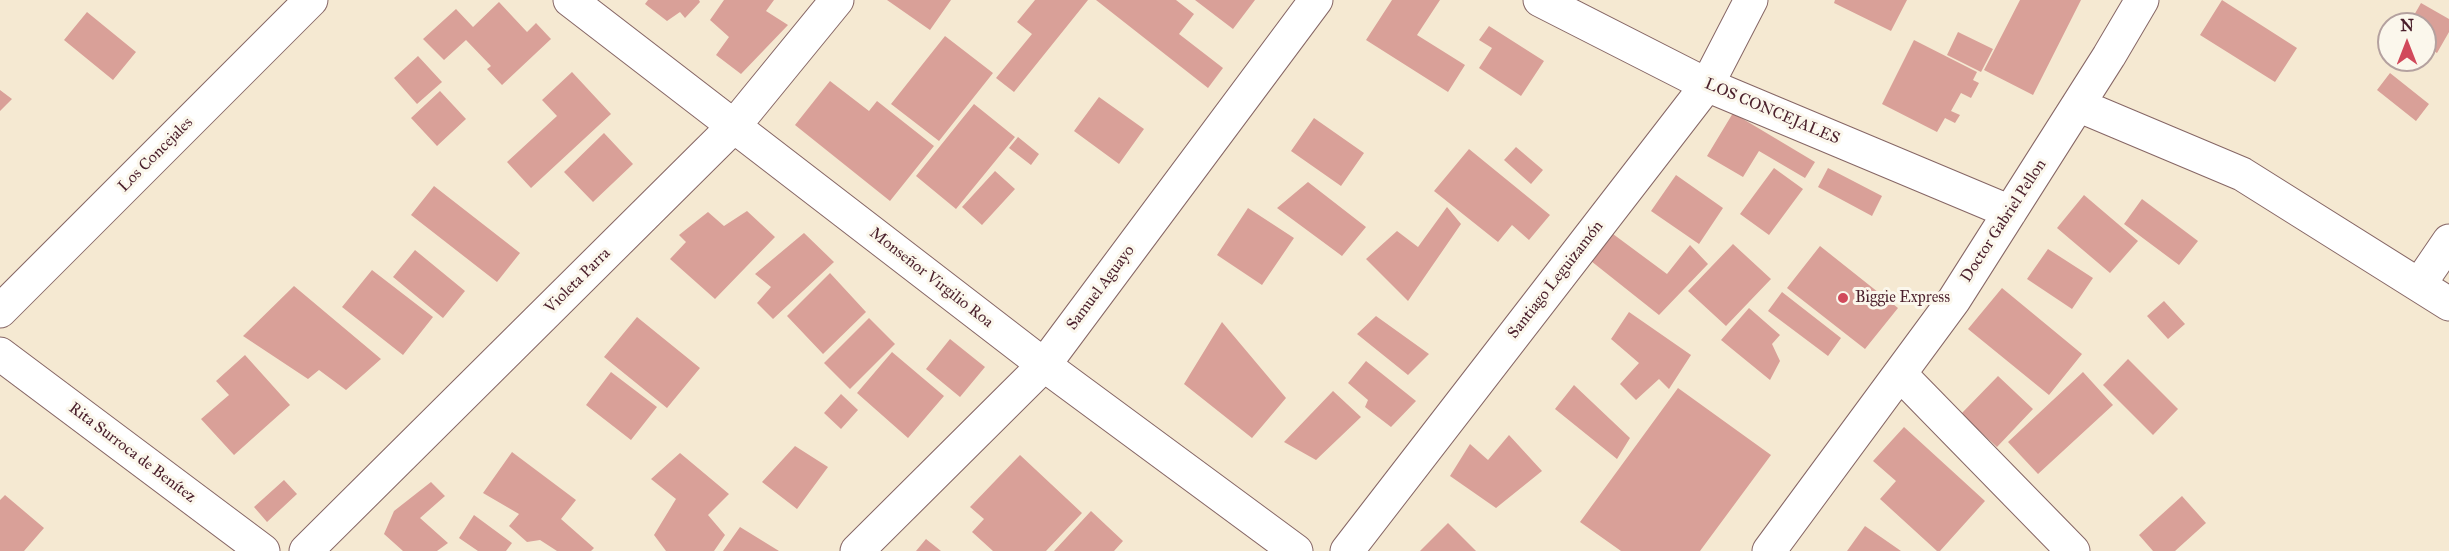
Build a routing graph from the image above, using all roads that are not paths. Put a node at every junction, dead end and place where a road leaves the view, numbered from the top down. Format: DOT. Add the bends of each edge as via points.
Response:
graph roads {
  1 [pos="311,0"];
  2 [pos="570,0"];
  3 [pos="837,0"];
  4 [pos="1317,0"];
  5 [pos="1540,0"];
  6 [pos="1751,0"];
  7 [pos="2142,0"];
  8 [pos="1707,85"];
  9 [pos="2078,105"];
  10 [pos="734,126"];
  11 [pos="2010,212"];
  12 [pos="2449,241"];
  13 [pos="2419,285"];
  14 [pos="2449,304"];
  15 [pos="0,311"];
  16 [pos="0,354"];
  17 [pos="1044,365"];
  18 [pos="1900,374"];
  19 [pos="263,551"];
  20 [pos="306,551"];
  21 [pos="857,551"];
  22 [pos="1296,551"];
  23 [pos="1347,551"];
  24 [pos="1769,551"];
  25 [pos="2073,551"];
  1 -- 15 [label="street, Los Concejales"];
  2 -- 10 [label="street, Monseñor Virgilio Roa"];
  3 -- 10 [label="street, Violeta Parra"];
  4 -- 17 [label="street, Samuel Aguayo"];
  5 -- 8 [label="street, LOS CONCEJALES"];
  6 -- 8 [label="street, Santiago Leguizamón"];
  7 -- 9 [label="street, Doctor Gabriel Pellon"];
  8 -- 11 [label="street, LOS CONCEJALES"];
  8 -- 23 [label="street, Santiago Leguizamón"];
  9 -- 11 [label="street, Doctor Gabriel Pellon"];
  9 -- 13 [label="street" via="2242,174"];
  10 -- 17 [label="street, Monseñor Virgilio Roa"];
  10 -- 20 [label="street, Violeta Parra"];
  11 -- 18 [label="street, Doctor Gabriel Pellon" via="1954,300"];
  12 -- 13 [label="street"];
  13 -- 14 [label="street"];
  16 -- 19 [label="street, Rita Surroca de Benítez"];
  17 -- 21 [label="street, Samuel Aguayo"];
  17 -- 22 [label="street, Monseñor Virgilio Roa"];
  18 -- 24 [label="street, Doctor Gabriel Pellon"];
  18 -- 25 [label="street"];
}
